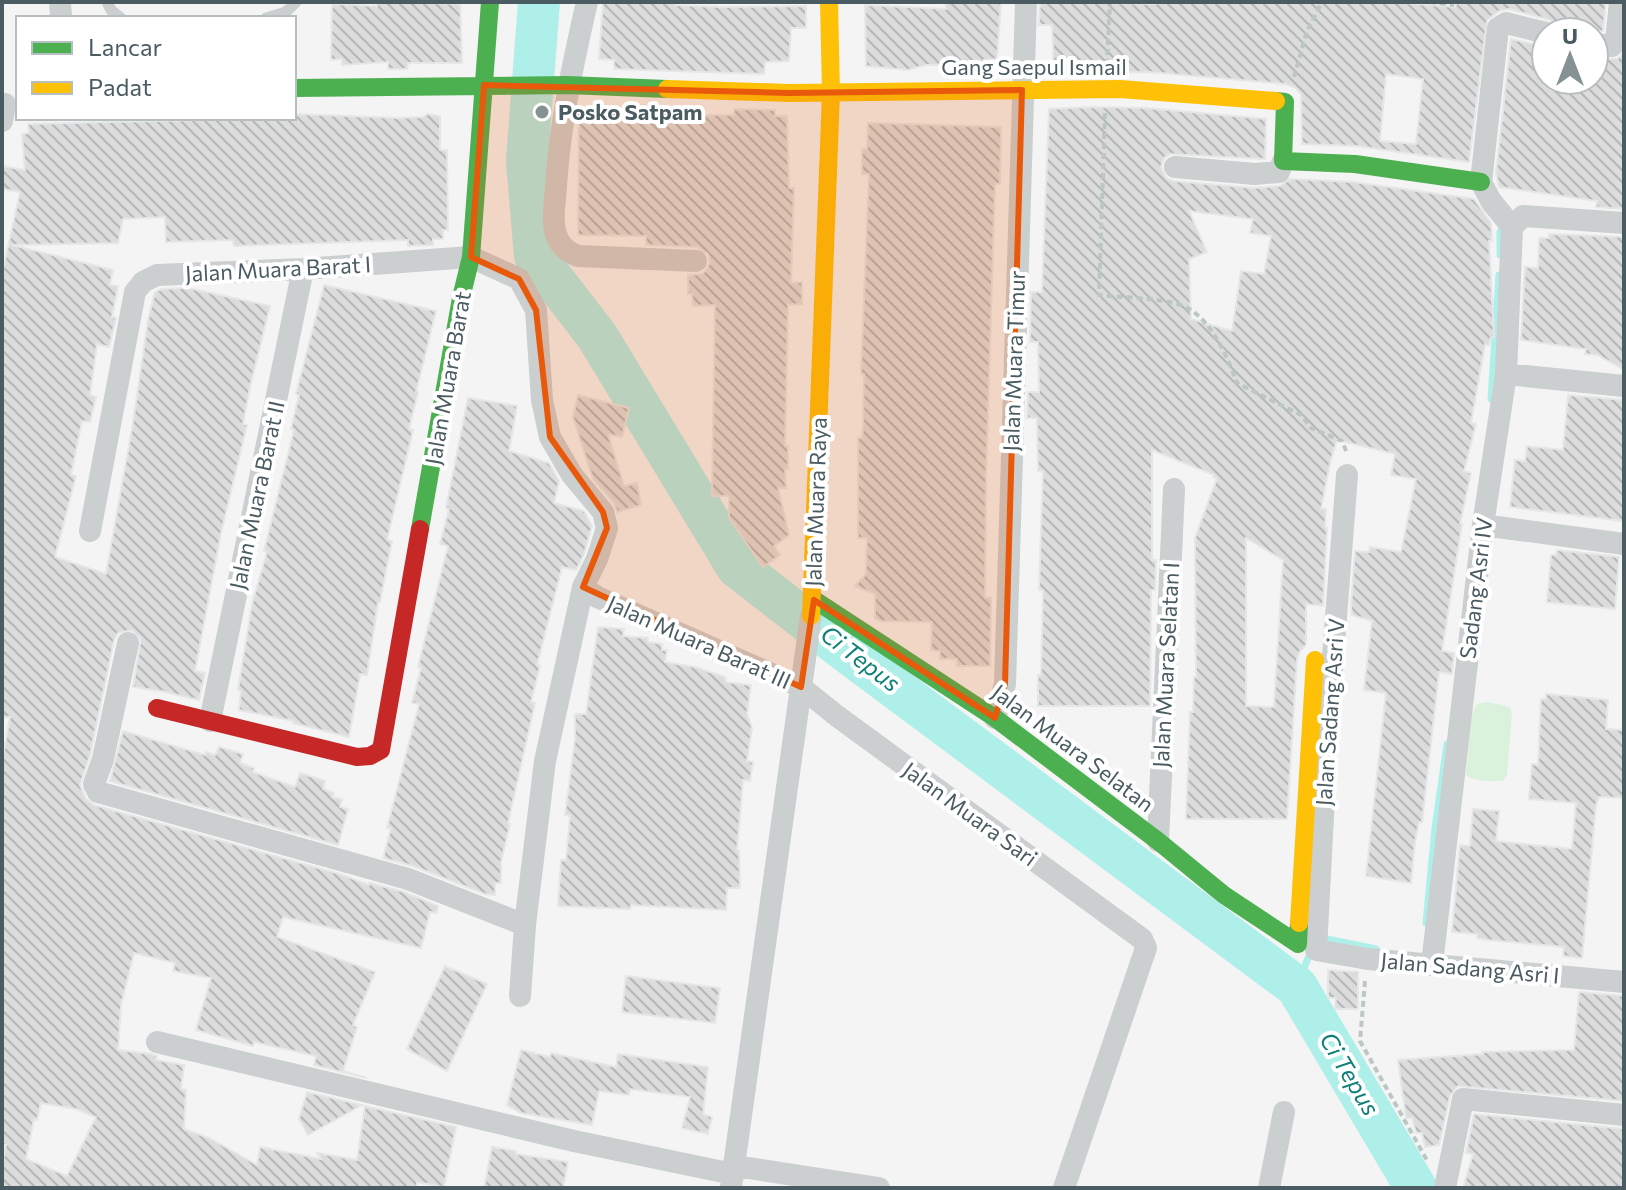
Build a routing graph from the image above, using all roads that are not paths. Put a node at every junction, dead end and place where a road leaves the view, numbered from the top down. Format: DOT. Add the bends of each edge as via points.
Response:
graph roads {
  1 [pos="296,2"];
  2 [pos="490,2"];
  3 [pos="587,2"];
  4 [pos="829,2"];
  5 [pos="1026,2"];
  6 [pos="1620,2"];
  7 [pos="273,16"];
  8 [pos="1530,29"];
  9 [pos="1610,46"];
  10 [pos="484,85"];
  11 [pos="558,85"];
  12 [pos="296,88"];
  13 [pos="1022,90"];
  14 [pos="831,93"];
  15 [pos="1283,161"];
  16 [pos="1175,167"];
  17 [pos="1481,182"];
  18 [pos="1512,222"];
  19 [pos="1624,223"];
  20 [pos="471,257"];
  21 [pos="696,261"];
  22 [pos="303,269"];
  23 [pos="1506,374"];
  24 [pos="1624,386"];
  25 [pos="1347,475"];
  26 [pos="1174,489"];
  27 [pos="1483,525"];
  28 [pos="90,531"];
  29 [pos="1624,544"];
  30 [pos="590,592"];
  31 [pos="812,608"];
  32 [pos="128,643"];
  33 [pos="1315,660"];
  34 [pos="801,687"];
  35 [pos="157,708"];
  36 [pos="995,718"];
  37 [pos="210,721"];
  38 [pos="1158,841"];
  39 [pos="525,925"];
  40 [pos="1312,942"];
  41 [pos="1432,964"];
  42 [pos="1624,982"];
  43 [pos="520,996"];
  44 [pos="157,1042"];
  45 [pos="1284,1112"];
  46 [pos="1624,1115"];
  47 [pos="733,1176"];
  48 [pos="1440,1181"];
  49 [pos="879,1188"];
  50 [pos="1064,1188"];
  51 [pos="1269,1188"];
  1 -- 7 [label="lane"];
  2 -- 10 [label="street, Jalan Muara Barat"];
  3 -- 11 [label="street"];
  4 -- 14 [label="street, Jalan Muara Raya"];
  5 -- 13 [label="street, Jalan Muara Timur"];
  6 -- 9 [label="street" via="1616,41"];
  8 -- 17 [label="street" via="1506,23 1498,28"];
  10 -- 11 [label="street, Gang Saepul Ismail"];
  10 -- 12 [label="street, Gang Saepul Ismail"];
  10 -- 20 [label="street, Jalan Muara Barat"];
  11 -- 14 [label="street, Gang Saepul Ismail"];
  11 -- 21 [label="street" via="554,225 559,242 578,256"];
  13 -- 14 [label="street, Gang Saepul Ismail"];
  13 -- 15 [label="street, Gang Saepul Ismail" via="1106,87 1285,102"];
  13 -- 36 [label="street, Jalan Muara Timur" via="1005,684"];
  14 -- 31 [label="street, Jalan Muara Raya"];
  15 -- 16 [label="street" via="1279,172 1255,174"];
  15 -- 17 [label="street" via="1355,164"];
  17 -- 18 [label="street"];
  18 -- 19 [label="street"];
  18 -- 23 [label="street, Sadang Asri IV"];
  20 -- 22 [label="street, Jalan Muara Barat I"];
  20 -- 30 [label="street" via="519,279 536,310 550,437 603,512 607,528"];
  20 -- 37 [label="street, Jalan Muara Barat" via="381,750 357,757"];
  22 -- 28 [label="street, Jalan Muara Barat I" via="157,275 143,282 135,292"];
  22 -- 37 [label="street, Jalan Muara Barat II"];
  23 -- 24 [label="street"];
  23 -- 27 [label="street, Sadang Asri IV"];
  25 -- 40 [label="street, Jalan Sadang Asri V"];
  26 -- 38 [label="street, Jalan Muara Selatan I"];
  27 -- 29 [label="street"];
  27 -- 41 [label="street, Sadang Asri IV"];
  30 -- 34 [label="street, Jalan Muara Barat III"];
  30 -- 39 [label="street" via="577,605 545,761"];
  31 -- 34 [label="street, Jalan Muara Raya"];
  31 -- 36 [label="street, Jalan Muara Selatan"];
  32 -- 39 [label="street" via="94,784 98,792 408,879"];
  33 -- 40 [label="street"];
  34 -- 47 [label="street, Jalan Muara Raya"];
  34 -- 50 [label="street, Jalan Muara Sari" via="1142,939 1146,948"];
  35 -- 37 [label="street"];
  36 -- 38 [label="street, Jalan Muara Selatan"];
  38 -- 40 [label="street, Jalan Muara Selatan" via="1224,895"];
  39 -- 43 [label="street"];
  40 -- 41 [label="street, Jalan Sadang Asri I" via="1368,959"];
  41 -- 42 [label="street, Jalan Sadang Asri I"];
  44 -- 47 [label="street"];
  45 -- 51 [label="street"];
  46 -- 48 [label="street" via="1463,1099"];
  47 -- 49 [label="street"];
}
